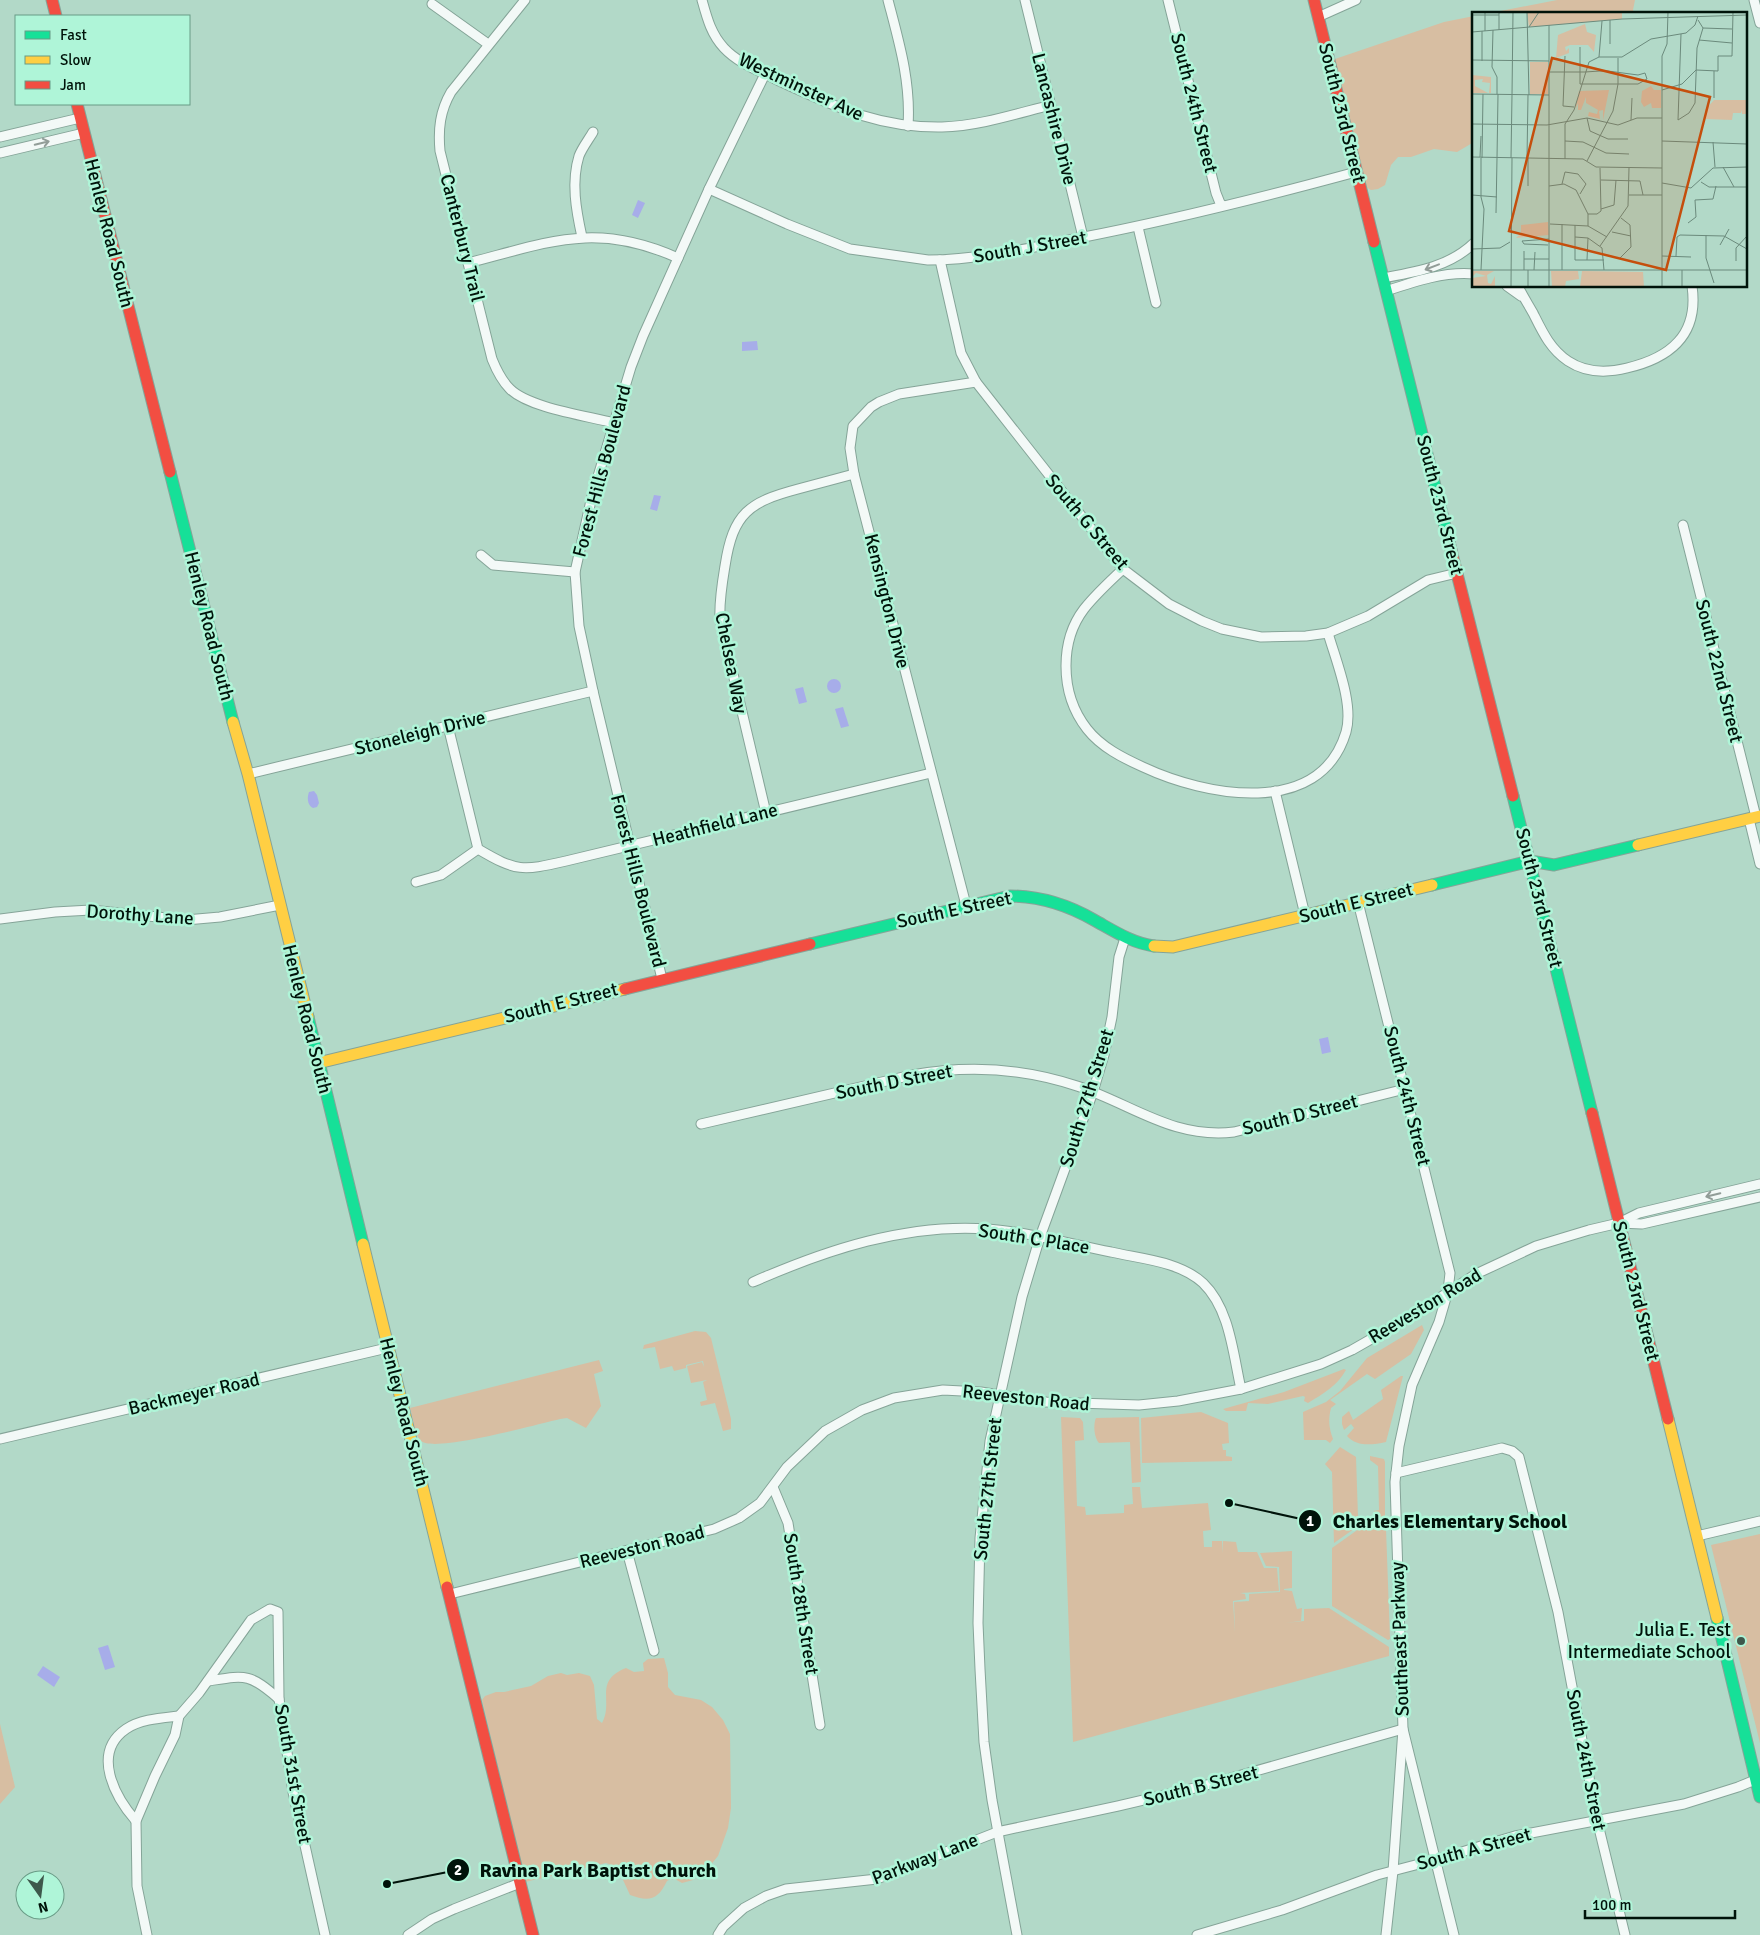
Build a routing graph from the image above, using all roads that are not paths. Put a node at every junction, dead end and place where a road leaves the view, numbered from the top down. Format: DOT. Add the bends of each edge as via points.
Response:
graph roads {
  1 [pos="52,0"];
  2 [pos="525,0"];
  3 [pos="702,0"];
  4 [pos="888,0"];
  5 [pos="1025,0"];
  6 [pos="1168,0"];
  7 [pos="1314,0"];
  8 [pos="1356,0"];
  9 [pos="1754,0"];
  10 [pos="432,4"];
  11 [pos="56,15"];
  12 [pos="1318,17"];
  13 [pos="1760,23"];
  14 [pos="488,44"];
  15 [pos="765,74"];
  16 [pos="77,105"];
  17 [pos="1051,105"];
  18 [pos="80,118"];
  19 [pos="908,126"];
  20 [pos="593,132"];
  21 [pos="84,133"];
  22 [pos="0,137"];
  23 [pos="0,153"];
  24 [pos="1356,172"];
  25 [pos="709,189"];
  26 [pos="1222,205"];
  27 [pos="1138,226"];
  28 [pos="582,237"];
  29 [pos="1083,237"];
  30 [pos="1472,245"];
  31 [pos="678,258"];
  32 [pos="940,260"];
  33 [pos="468,263"];
  34 [pos="1472,274"];
  35 [pos="1383,278"];
  36 [pos="1510,288"];
  37 [pos="1519,288"];
  38 [pos="1692,288"];
  39 [pos="1386,291"];
  40 [pos="1523,297"];
  41 [pos="1156,303"];
  42 [pos="976,382"];
  43 [pos="614,423"];
  44 [pos="854,474"];
  45 [pos="1683,525"];
  46 [pos="481,555"];
  47 [pos="1123,569"];
  48 [pos="575,572"];
  49 [pos="1457,573"];
  50 [pos="1328,633"];
  51 [pos="593,691"];
  52 [pos="448,726"];
  53 [pos="931,773"];
  54 [pos="248,774"];
  55 [pos="1275,791"];
  56 [pos="766,813"];
  57 [pos="1755,818"];
  58 [pos="630,846"];
  59 [pos="478,849"];
  60 [pos="1530,861"];
  61 [pos="1760,864"];
  62 [pos="416,882"];
  63 [pos="1358,902"];
  64 [pos="280,905"];
  65 [pos="966,905"];
  66 [pos="1305,915"];
  67 [pos="0,919"];
  68 [pos="1125,938"];
  69 [pos="662,979"];
  70 [pos="318,1063"];
  71 [pos="1405,1089"];
  72 [pos="1093,1092"];
  73 [pos="701,1124"];
  74 [pos="1760,1184"];
  75 [pos="1760,1197"];
  76 [pos="1619,1223"];
  77 [pos="1040,1237"];
  78 [pos="753,1282"];
  79 [pos="1448,1291"];
  80 [pos="387,1348"];
  81 [pos="1241,1389"];
  82 [pos="1000,1394"];
  83 [pos="0,1438"];
  84 [pos="1396,1473"];
  85 [pos="773,1487"];
  86 [pos="1760,1522"];
  87 [pos="1697,1536"];
  88 [pos="627,1551"];
  89 [pos="450,1594"];
  90 [pos="654,1651"];
  91 [pos="208,1681"];
  92 [pos="279,1699"];
  93 [pos="179,1716"];
  94 [pos="820,1725"];
  95 [pos="1403,1729"];
  96 [pos="1755,1780"];
  97 [pos="1760,1797"];
  98 [pos="1596,1820"];
  99 [pos="136,1821"];
  100 [pos="997,1832"];
  101 [pos="1435,1860"];
  102 [pos="1393,1871"];
  103 [pos="520,1883"];
  104 [pos="147,1935"];
  105 [pos="324,1935"];
  106 [pos="408,1935"];
  107 [pos="533,1935"];
  108 [pos="718,1935"];
  109 [pos="1017,1935"];
  110 [pos="1197,1935"];
  111 [pos="1386,1935"];
  112 [pos="1454,1935"];
  113 [pos="1625,1935"];
  1 -- 11 [label="street"];
  2 -- 14 [label="street, Canterbury Trail"];
  3 -- 15 [label="street, Westminster Ave" via="714,36 724,48"];
  4 -- 19 [label="street" via="905,70"];
  5 -- 17 [label="street, Lancashire Drive"];
  6 -- 26 [label="street, South 24th Street" via="1216,193"];
  7 -- 12 [label="street, South 23rd Street"];
  8 -- 12 [label="street"];
  9 -- 13 [label="street"];
  10 -- 14 [label="street"];
  12 -- 24 [label="street, South 23rd Street"];
  14 -- 33 [label="street, Canterbury Trail" via="450,92 439,124 440,151"];
  15 -- 19 [label="street, Westminster Ave" via="847,112"];
  15 -- 25 [label="street, Forest Hills Boulevard"];
  16 -- 18 [label="street, Henley Road South"];
  17 -- 19 [label="street, Westminster Ave" via="966,125"];
  17 -- 29 [label="street, Lancashire Drive"];
  18 -- 21 [label="street, Henley Road South"];
  18 -- 22 [label="street"];
  20 -- 28 [label="street" via="580,155 575,185 576,212"];
  23 -- 21 [label="street, one-way"];
  21 -- 54 [label="street, Henley Road South"];
  24 -- 26 [label="street, South J Street"];
  24 -- 35 [label="street, South 23rd Street"];
  25 -- 31 [label="street, Forest Hills Boulevard"];
  25 -- 32 [label="street, South J Street" via="850,249"];
  26 -- 27 [label="street, South J Street"];
  27 -- 29 [label="street, South J Street"];
  27 -- 41 [label="street"];
  28 -- 31 [label="street" via="637,243"];
  28 -- 33 [label="street" via="539,244"];
  29 -- 32 [label="street, South J Street" via="994,255"];
  30 -- 35 [label="street, one-way" via="1461,255 1435,267"];
  31 -- 43 [label="street, Forest Hills Boulevard" via="644,333"];
  32 -- 42 [label="street, South G Street" via="961,353"];
  33 -- 43 [label="street, Canterbury Trail" via="492,359 510,390 532,402"];
  34 -- 39 [label="street" via="1455,274"];
  35 -- 39 [label="street, South 23rd Street"];
  36 -- 40 [label="street"];
  37 -- 40 [label="street"];
  38 -- 40 [label="street" via="1692,312 1676,344 1644,364 1607,372 1581,368 1558,353 1549,344"];
  39 -- 49 [label="street, South 23rd Street"];
  42 -- 44 [label="street, Kensington Drive" via="899,394 871,407 853,426 850,448"];
  42 -- 47 [label="street, South G Street"];
  43 -- 48 [label="street, Forest Hills Boulevard" via="592,496"];
  44 -- 53 [label="street, Kensington Drive"];
  44 -- 56 [label="street, Chelsea Way" via="772,496 758,503 740,520 727,548 720,620"];
  45 -- 57 [label="street, South 22nd Street"];
  46 -- 48 [label="street" via="493,565"];
  47 -- 50 [label="street, South G Street" via="1170,604 1222,629 1261,637"];
  47 -- 55 [label="street" via="1083,610 1067,644 1069,694 1087,728 1115,753 1164,777 1224,792"];
  48 -- 51 [label="street, Forest Hills Boulevard" via="579,625"];
  49 -- 50 [label="street, South G Street" via="1428,580 1368,616"];
  49 -- 60 [label="street, South 23rd Street"];
  50 -- 55 [label="street" via="1347,701 1346,732 1336,756 1324,770 1306,782"];
  51 -- 52 [label="street, Stoneleigh Drive"];
  51 -- 58 [label="street, Forest Hills Boulevard"];
  52 -- 54 [label="street, Stoneleigh Drive"];
  52 -- 59 [label="street"];
  53 -- 56 [label="street, Heathfield Lane"];
  53 -- 65 [label="street, Kensington Drive"];
  54 -- 64 [label="street, Henley Road South"];
  55 -- 66 [label="street"];
  56 -- 58 [label="street, Heathfield Lane"];
  57 -- 60 [label="street, South E Street" via="1554,865"];
  57 -- 61 [label="street, South 22nd Street"];
  58 -- 59 [label="street, Heathfield Lane" via="533,868 515,868"];
  58 -- 69 [label="street, Forest Hills Boulevard"];
  59 -- 62 [label="street" via="441,875"];
  60 -- 63 [label="street, South E Street"];
  60 -- 76 [label="street, South 23rd Street"];
  63 -- 66 [label="street, South E Street"];
  63 -- 71 [label="street, South 24th Street"];
  64 -- 67 [label="street, Dorothy Lane" via="186,920 91,910"];
  64 -- 70 [label="street, Henley Road South"];
  65 -- 68 [label="street, South E Street" via="1022,895 1043,899 1081,913"];
  65 -- 69 [label="street, South E Street"];
  66 -- 68 [label="street, South E Street" via="1173,947 1148,946"];
  68 -- 72 [label="street, South 27th Street" via="1119,957 1112,1017"];
  69 -- 70 [label="street, South E Street"];
  70 -- 80 [label="street, Henley Road South"];
  71 -- 72 [label="street, South D Street" via="1215,1134 1184,1130"];
  71 -- 79 [label="street, South 24th Street" via="1450,1273"];
  72 -- 73 [label="street, South D Street" via="1030,1074 994,1069 942,1070 912,1074"];
  72 -- 77 [label="street, South 27th Street"];
  74 -- 76 [label="street, Reeveston Road, one-way" via="1639,1213"];
  75 -- 76 [label="street, Reeveston Road" via="1642,1224"];
  76 -- 79 [label="street, Reeveston Road" via="1536,1246"];
  76 -- 87 [label="street, South 23rd Street"];
  77 -- 78 [label="street, South C Place" via="988,1229 904,1234 820,1255"];
  77 -- 81 [label="street, South C Place" via="1176,1266 1203,1283 1222,1313"];
  77 -- 82 [label="street, South 27th Street" via="1022,1297"];
  79 -- 81 [label="street, Reeveston Road" via="1352,1350 1321,1364"];
  79 -- 84 [label="street, Southeast Parkway" via="1440,1322 1412,1385"];
  80 -- 83 [label="street, Backmeyer Road"];
  80 -- 89 [label="street, Henley Road South"];
  81 -- 82 [label="street, Reeveston Road" via="1139,1405 1046,1402"];
  82 -- 85 [label="street, Reeveston Road" via="943,1390 894,1398 862,1410 825,1431 788,1467"];
  82 -- 100 [label="street, South 27th Street" via="990,1441 980,1538 978,1623 984,1742"];
  84 -- 95 [label="street, Southeast Parkway"];
  84 -- 98 [label="street, South 24th Street" via="1502,1448 1512,1451 1522,1465 1558,1612"];
  85 -- 88 [label="street, Reeveston Road" via="760,1503 739,1518"];
  85 -- 94 [label="street, South 28th Street" via="788,1523"];
  86 -- 87 [label="street"];
  87 -- 96 [label="street, South 23rd Street"];
  88 -- 89 [label="street, Reeveston Road"];
  88 -- 90 [label="street"];
  89 -- 103 [label="street, Henley Road South"];
  91 -- 92 [label="street" via="249,1677"];
  91 -- 92 [label="street, South 31st Street" via="251,1620 269,1610 278,1612"];
  91 -- 93 [label="street"];
  92 -- 105 [label="street, South 31st Street" via="292,1783"];
  93 -- 99 [label="street" via="175,1735"];
  93 -- 99 [label="street" via="132,1726 112,1744 107,1761 111,1779"];
  95 -- 100 [label="street, South B Street" via="1203,1786"];
  95 -- 101 [label="street"];
  95 -- 102 [label="street, Southeast Parkway"];
  96 -- 97 [label="street, South 23rd Street"];
  96 -- 98 [label="street, South A Street" via="1684,1804"];
  98 -- 101 [label="street, South A Street" via="1514,1836"];
  98 -- 113 [label="street, South 24th Street"];
  99 -- 104 [label="street" via="137,1886"];
  100 -- 108 [label="street, Parkway Lane" via="877,1879 786,1889 744,1908"];
  100 -- 109 [label="street, South 27th Street"];
  101 -- 102 [label="street, South A Street"];
  101 -- 112 [label="street"];
  102 -- 110 [label="street, South A Street" via="1282,1910"];
  102 -- 111 [label="street, Southeast Parkway"];
  103 -- 106 [label="street" via="432,1919"];
  103 -- 107 [label="street, Henley Road South"];
}
